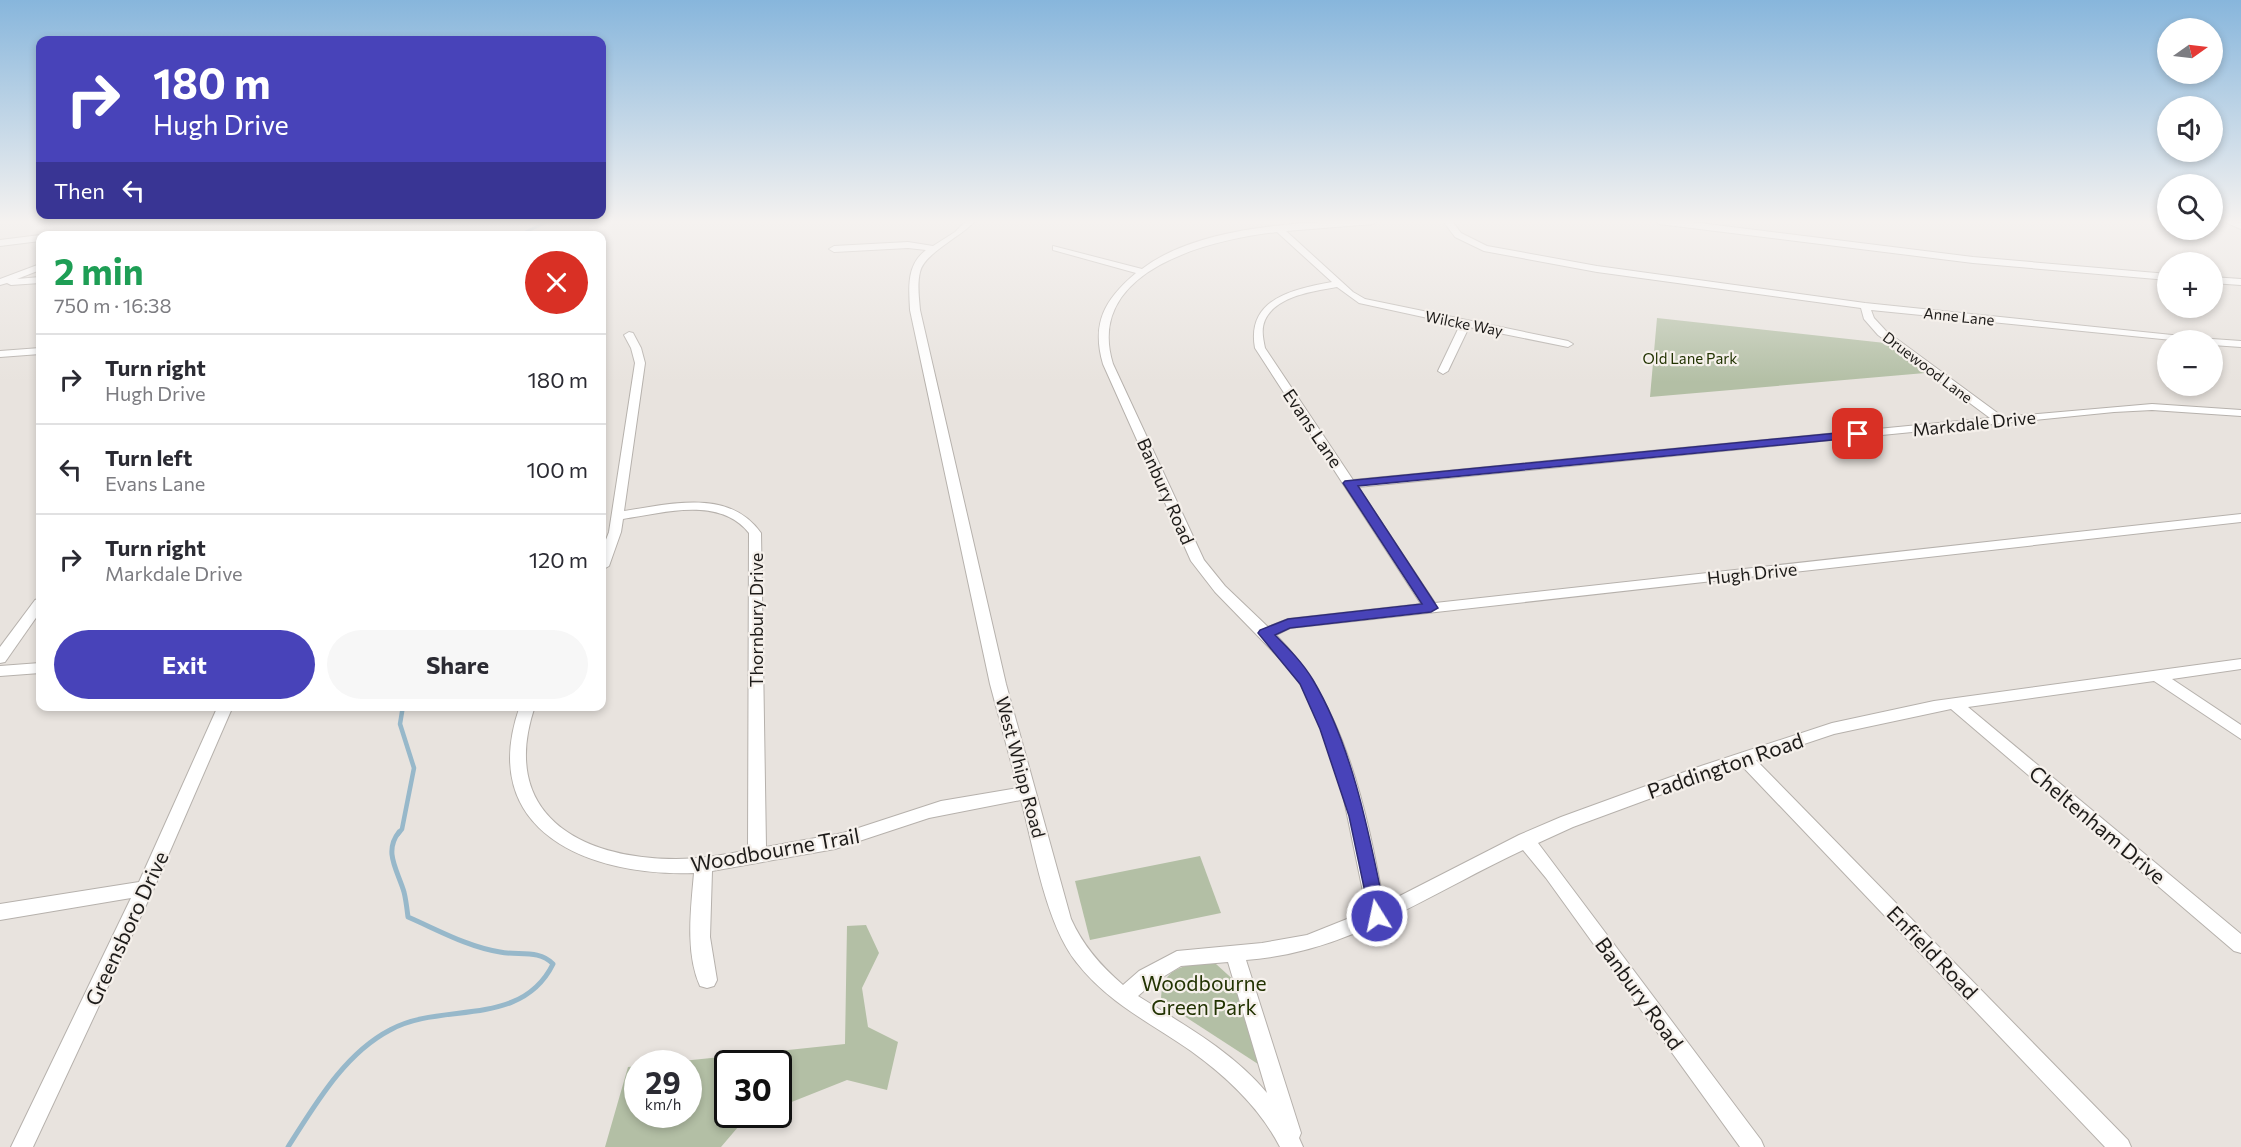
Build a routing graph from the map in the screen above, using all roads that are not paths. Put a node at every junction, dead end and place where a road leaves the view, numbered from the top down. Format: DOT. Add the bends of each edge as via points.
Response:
graph roads {
  1 [pos="21,275"];
  2 [pos="913,275"];
  3 [pos="1139,275"];
  4 [pos="1328,275"];
  5 [pos="1634,275"];
  6 [pos="2140,275"];
  7 [pos="2157,276"];
  8 [pos="36,280"];
  9 [pos="2223,281"];
  10 [pos="2241,282"];
  11 [pos="0,283"];
  12 [pos="1338,284"];
  13 [pos="1865,306"];
  14 [pos="1466,324"];
  15 [pos="628,335"];
  16 [pos="2157,336"];
  17 [pos="2223,343"];
  18 [pos="1568,344"];
  19 [pos="2241,344"];
  20 [pos="36,351"];
  21 [pos="0,354"];
  22 [pos="1443,371"];
  23 [pos="2241,413"];
  24 [pos="2000,420"];
  25 [pos="1350,483"];
  26 [pos="618,516"];
  27 [pos="2241,518"];
  28 [pos="606,557"];
  29 [pos="36,608"];
  30 [pos="1431,608"];
  31 [pos="1266,633"];
  32 [pos="0,658"];
  33 [pos="2241,664"];
  34 [pos="36,668"];
  35 [pos="0,671"];
  36 [pos="2156,675"];
  37 [pos="1955,704"];
  38 [pos="224,711"];
  39 [pos="526,711"];
  40 [pos="2241,733"];
  41 [pos="1744,758"];
  42 [pos="1028,793"];
  43 [pos="1526,840"];
  44 [pos="757,855"];
  45 [pos="704,864"];
  46 [pos="145,888"];
  47 [pos="0,912"];
  48 [pos="1377,916"];
  49 [pos="2241,945"];
  50 [pos="1235,954"];
  51 [pos="707,980"];
  52 [pos="1123,997"];
  53 [pos="22,1147"];
  54 [pos="1293,1147"];
  55 [pos="1753,1147"];
  56 [pos="2120,1147"];
  1 -- 11 [label="street"];
  2 -- 42 [label="street, West Whipp Road" via="918,331 998,684"];
  3 -- 31 [label="street, Banbury Road" via="1108,310 1103,327 1104,352 1198,561 1218,588"];
  4 -- 12 [label="street, Wilcke Way"];
  5 -- 13 [label="street, Anne Lane"];
  6 -- 7 [label="street"];
  8 -- 11 [label="street"];
  9 -- 10 [label="street"];
  12 -- 14 [label="street, Wilcke Way" via="1371,304"];
  12 -- 25 [label="street, Evans Lane" via="1304,290 1275,303 1259,321 1256,339"];
  13 -- 16 [label="street, Anne Lane"];
  13 -- 24 [label="street, Druewood Lane" via="1869,319 1882,333"];
  14 -- 18 [label="street, Wilcke Way"];
  14 -- 22 [label="street"];
  15 -- 26 [label="street" via="640,363"];
  17 -- 19 [label="street"];
  20 -- 21 [label="street"];
  23 -- 24 [label="street, Markdale Drive" via="2152,407"];
  24 -- 25 [label="street, Markdale Drive"];
  25 -- 30 [label="street, Evans Lane"];
  26 -- 28 [label="street"];
  26 -- 44 [label="street, Thornbury Drive" via="717,508 743,518 755,533"];
  27 -- 30 [label="street, Hugh Drive"];
  29 -- 32 [label="street"];
  30 -- 31 [label="street, Hugh Drive" via="1288,624"];
  31 -- 48 [label="street, Banbury Road" via="1307,682 1328,729 1357,816"];
  33 -- 36 [label="street, Paddington Road"];
  34 -- 35 [label="street"];
  36 -- 37 [label="street, Paddington Road"];
  36 -- 40 [label="street"];
  37 -- 41 [label="street, Paddington Road" via="1832,729"];
  37 -- 49 [label="street, Cheltenham Drive"];
  38 -- 46 [label="street, Greensboro Drive"];
  39 -- 45 [label="street, Woodbourne Trail" via="518,738 517,774 542,822 567,840 613,858 640,864"];
  41 -- 43 [label="street, Paddington Road"];
  41 -- 56 [label="street, Enfield Road"];
  42 -- 44 [label="street, Woodbourne Trail" via="966,802 839,841"];
  42 -- 52 [label="street, West Whipp Road" via="1070,938 1100,977"];
  43 -- 48 [label="street, Paddington Road"];
  43 -- 55 [label="street, Banbury Road"];
  44 -- 45 [label="street, Woodbourne Trail"];
  45 -- 51 [label="street" via="699,928"];
  46 -- 47 [label="street"];
  46 -- 53 [label="street, Greensboro Drive"];
  48 -- 50 [label="street, Paddington Road" via="1307,943"];
  50 -- 52 [label="street" via="1177,959 1146,977"];
  50 -- 54 [label="street"];
  52 -- 54 [label="street, West Whipp Road" via="1223,1062 1278,1121"];
}
